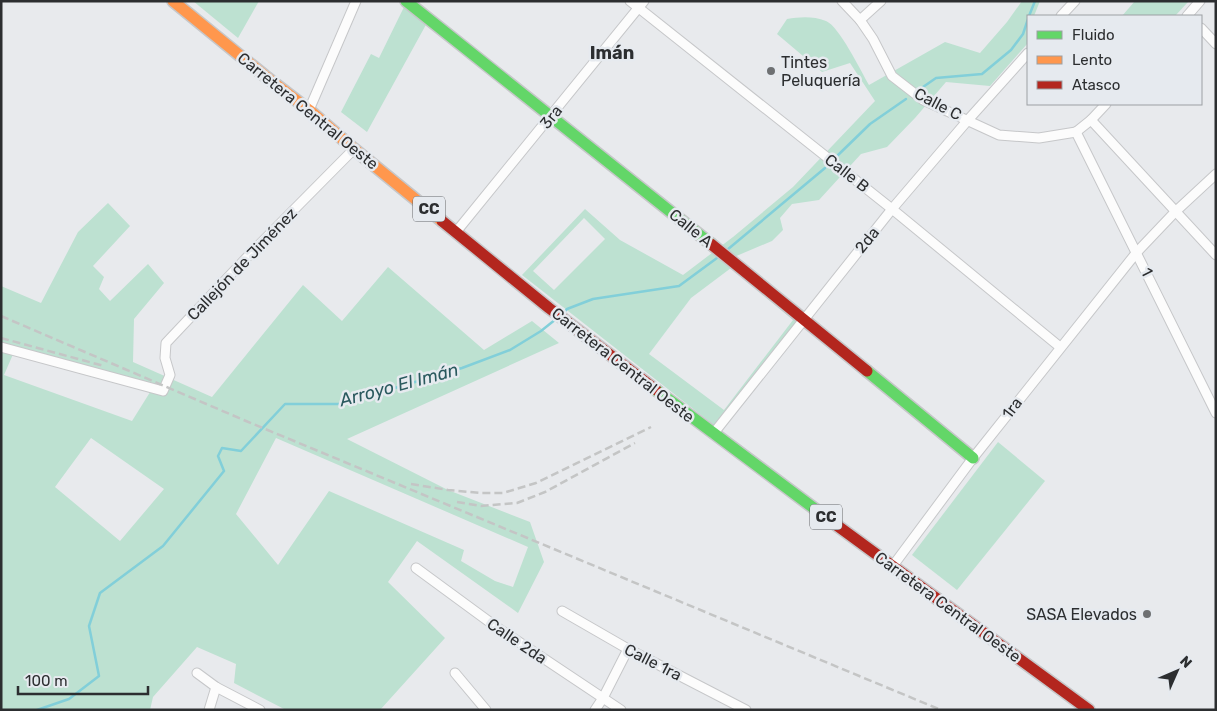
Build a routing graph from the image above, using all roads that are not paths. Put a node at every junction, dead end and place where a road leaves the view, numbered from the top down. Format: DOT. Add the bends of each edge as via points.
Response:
graph roads {
  1 [pos="173,1"];
  2 [pos="356,1"];
  3 [pos="406,1"];
  4 [pos="630,1"];
  5 [pos="842,1"];
  6 [pos="881,1"];
  7 [pos="1075,1"];
  8 [pos="1200,1"];
  9 [pos="642,5"];
  10 [pos="1062,15"];
  11 [pos="1189,15"];
  12 [pos="860,20"];
  13 [pos="1202,29"];
  14 [pos="1216,44"];
  15 [pos="1027,54"];
  16 [pos="1105,105"];
  17 [pos="309,110"];
  18 [pos="551,117"];
  19 [pos="968,120"];
  20 [pos="1091,120"];
  21 [pos="1076,132"];
  22 [pos="354,149"];
  23 [pos="1216,174"];
  24 [pos="892,209"];
  25 [pos="1175,212"];
  26 [pos="456,232"];
  27 [pos="1137,252"];
  28 [pos="1216,255"];
  29 [pos="804,319"];
  30 [pos="1,347"];
  31 [pos="1060,347"];
  32 [pos="1216,412"];
  33 [pos="713,434"];
  34 [pos="973,458"];
  35 [pos="892,567"];
  36 [pos="416,568"];
  37 [pos="562,611"];
  38 [pos="628,649"];
  39 [pos="455,673"];
  40 [pos="197,674"];
  41 [pos="216,687"];
  42 [pos="603,698"];
  43 [pos="209,710"];
  44 [pos="260,710"];
  45 [pos="486,710"];
  46 [pos="595,710"];
  47 [pos="621,710"];
  48 [pos="746,710"];
  49 [pos="1089,710"];
  1 -- 17 [label="main road, Carretera Central Oeste / CC"];
  2 -- 17 [label="street"];
  3 -- 18 [label="main road, Calle A"];
  4 -- 9 [label="street, Calle B"];
  5 -- 12 [label="street, Calle C"];
  6 -- 12 [label="street"];
  7 -- 10 [label="street"];
  8 -- 11 [label="street"];
  9 -- 18 [label="street, 3ra"];
  9 -- 24 [label="street, Calle B"];
  12 -- 19 [label="street, Calle C" via="892,76 923,100"];
  13 -- 14 [label="street"];
  15 -- 19 [label="street, 2da"];
  16 -- 20 [label="street"];
  17 -- 22 [label="main road, Carretera Central Oeste / CC"];
  18 -- 26 [label="street, 3ra"];
  18 -- 29 [label="main road, Calle A"];
  19 -- 21 [label="street, Calle C" via="999,135 1039,138"];
  19 -- 24 [label="street, 2da"];
  20 -- 21 [label="street"];
  20 -- 25 [label="street"];
  21 -- 27 [label="street, 1"];
  22 -- 26 [label="main road, Carretera Central Oeste / CC"];
  22 -- 30 [label="street, Callejón de Jiménez" via="166,343 165,358 170,374 163,391"];
  23 -- 25 [label="street, 1ra"];
  24 -- 29 [label="street, 2da"];
  24 -- 31 [label="street, Calle B"];
  25 -- 27 [label="street, 1ra"];
  25 -- 28 [label="street"];
  26 -- 33 [label="main road, Carretera Central Oeste / CC"];
  27 -- 31 [label="street, 1ra"];
  27 -- 32 [label="street, 1"];
  29 -- 33 [label="street, 2da"];
  29 -- 34 [label="main road, Calle A"];
  31 -- 34 [label="street, 1ra"];
  33 -- 35 [label="main road, Carretera Central Oeste / CC"];
  34 -- 35 [label="street, 1ra"];
  35 -- 49 [label="main road, Carretera Central Oeste / CC"];
  36 -- 42 [label="street, Calle 2da" via="494,626"];
  37 -- 38 [label="street, Calle 1ra"];
  38 -- 42 [label="street"];
  38 -- 48 [label="street, Calle 1ra"];
  39 -- 45 [label="street"];
  40 -- 41 [label="street"];
  41 -- 43 [label="street"];
  41 -- 44 [label="street"];
  42 -- 46 [label="street"];
  42 -- 47 [label="street, Calle 2da"];
}
